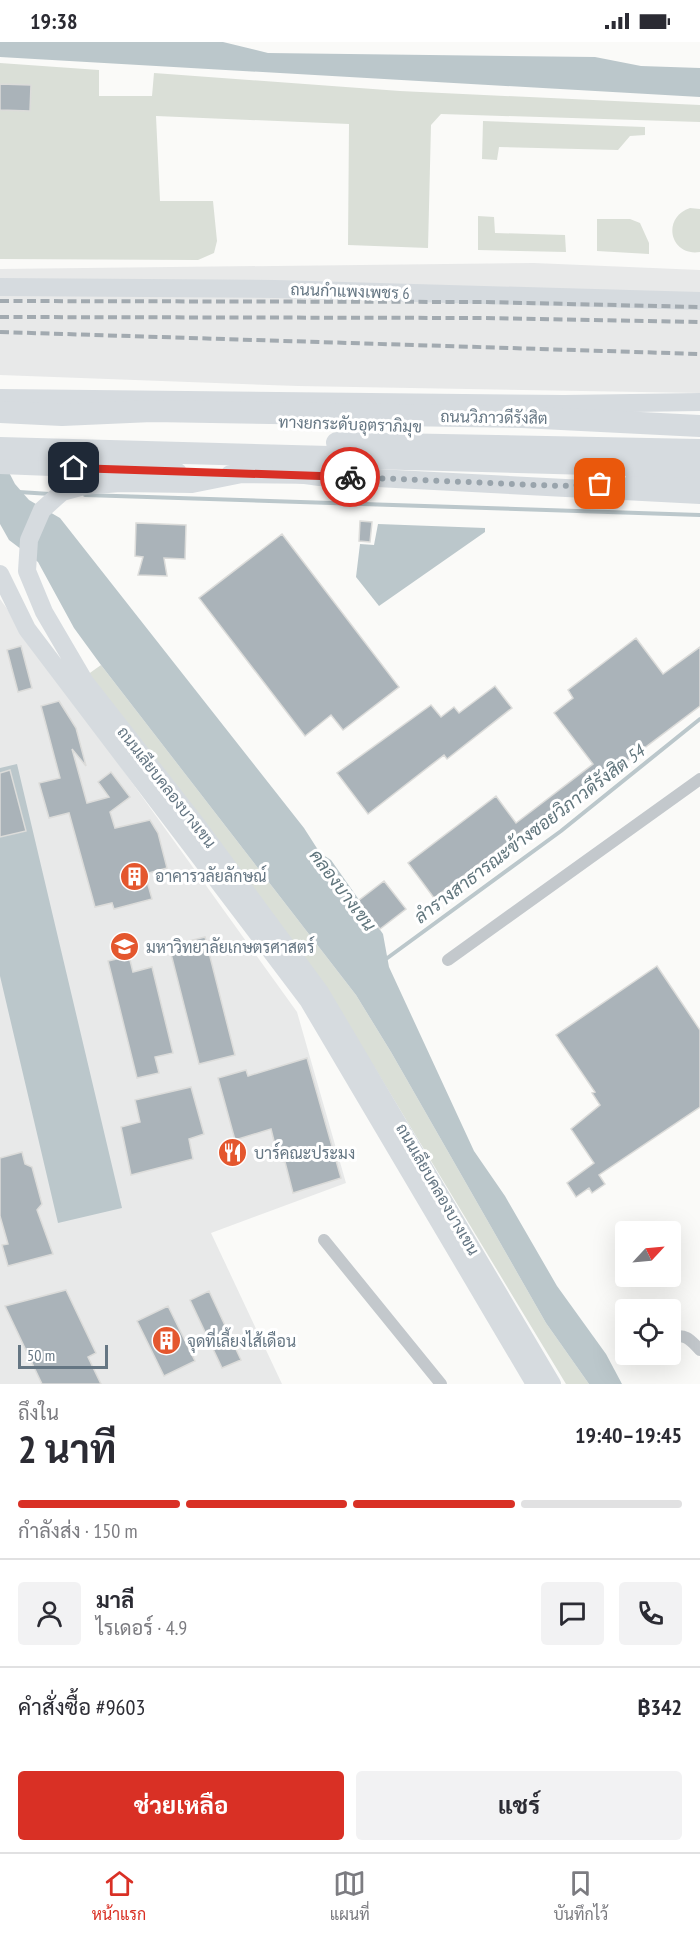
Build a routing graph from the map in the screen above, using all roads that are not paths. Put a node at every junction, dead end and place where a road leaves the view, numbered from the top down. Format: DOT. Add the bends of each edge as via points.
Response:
graph roads {
  1 [pos="0,287"];
  2 [pos="700,301"];
  3 [pos="0,398"];
  4 [pos="261,400"];
  5 [pos="700,402"];
  6 [pos="564,404"];
  7 [pos="152,411"];
  8 [pos="0,412"];
  9 [pos="700,414"];
  10 [pos="0,420"];
  11 [pos="690,420"];
  12 [pos="700,433"];
  13 [pos="700,450"];
  14 [pos="4,453"];
  15 [pos="180,455"];
  16 [pos="242,474"];
  17 [pos="320,475"];
  18 [pos="694,475"];
  19 [pos="559,486"];
  20 [pos="700,495"];
  21 [pos="0,574"];
  22 [pos="700,779"];
  23 [pos="448,960"];
  24 [pos="324,1240"];
  25 [pos="681,1335"];
  26 [pos="700,1350"];
  27 [pos="441,1384"];
  28 [pos="536,1384"];
  29 [pos="552,1384"];
  1 -- 2 [label="main road, ถนนกำแพงเพชร 6" via="275,289"];
  3 -- 4 [label="main road, ถนนวิภาวดีรังสิต"];
  4 -- 6 [label="main road, ถนนวิภาวดีรังสิต"];
  4 -- 7 [label="highway"];
  5 -- 6 [label="main road, ถนนวิภาวดีรังสิต"];
  6 -- 11 [label="main road"];
  7 -- 8 [label="highway, ถนนวิภาวดีรังสิต"];
  7 -- 11 [label="highway, ถนนวิภาวดีรังสิต"];
  9 -- 11 [label="main road"];
  10 -- 12 [label="highway, ทางยกระดับอุตราภิมุข" via="185,419"];
  13 -- 14 [label="highway, ทางยกระดับอุตราภิมุข"];
  14 -- 15 [label="highway"];
  14 -- 16 [label="main road"];
  15 -- 17 [label="highway"];
  15 -- 18 [label="highway"];
  16 -- 17 [label="main road"];
  16 -- 29 [label="main road, ถนนเลียบคลองบางเขน" via="192,484 120,483 62,492 42,510 29,540 27,571 44,612 85,682 320,992"];
  17 -- 19 [label="main road"];
  18 -- 19 [label="main road"];
  19 -- 20 [label="main road"];
  21 -- 28 [label="main road, ถนนเลียบคลองบางเขน" via="27,629 308,1000"];
  22 -- 23 [label="street"];
  24 -- 27 [label="street"];
  25 -- 26 [label="street"];
}
